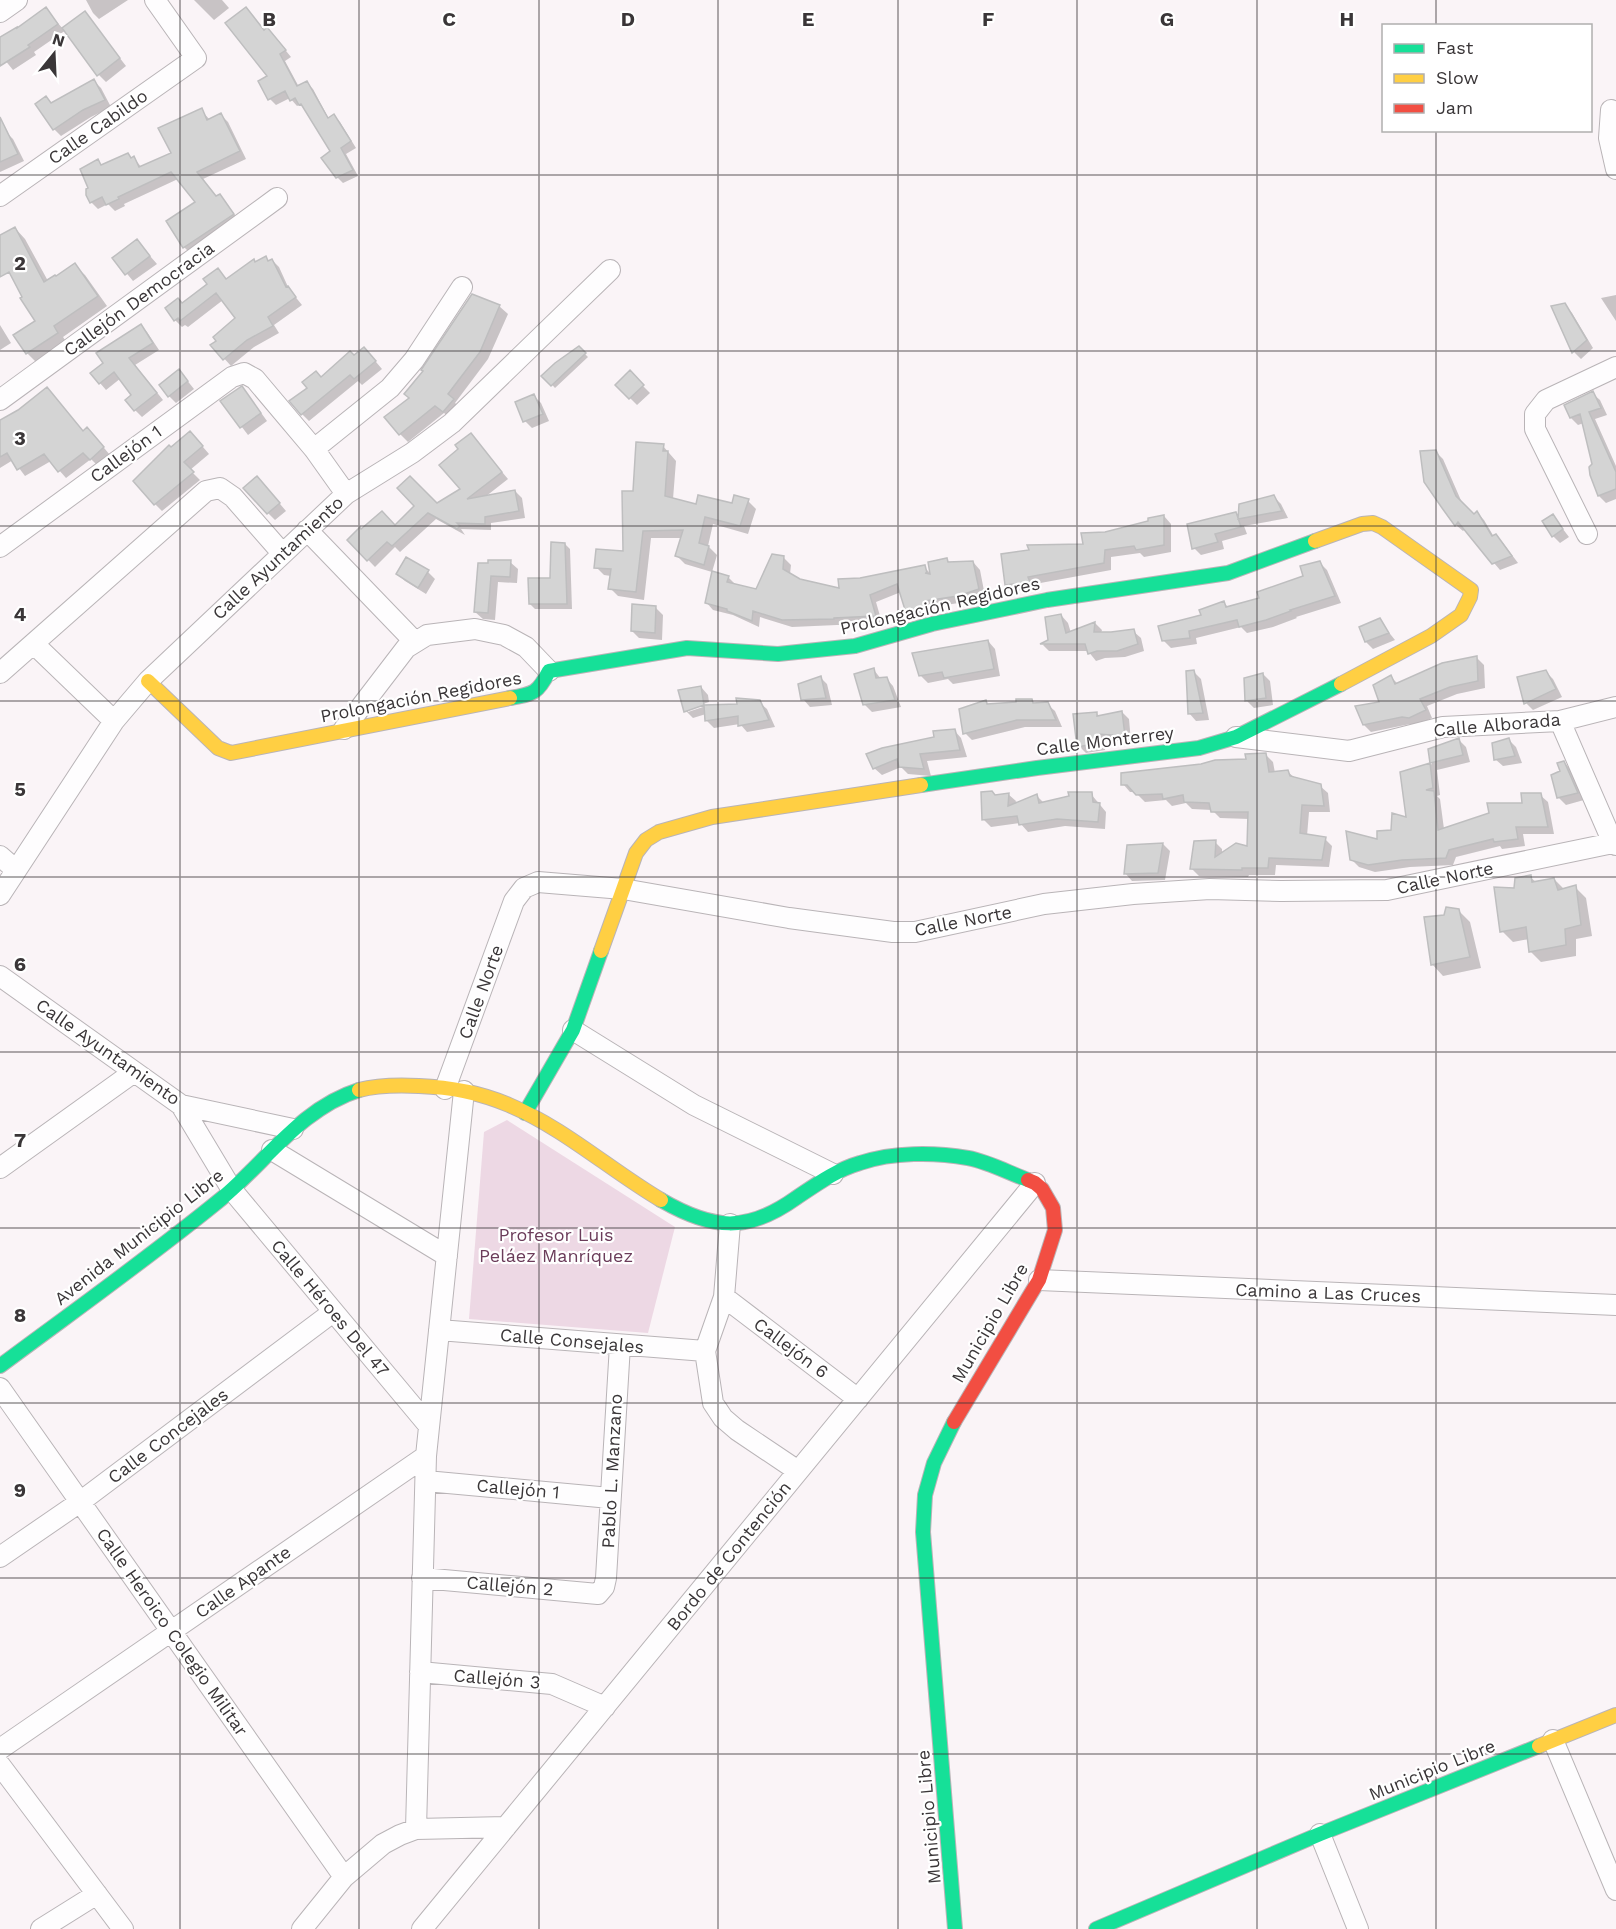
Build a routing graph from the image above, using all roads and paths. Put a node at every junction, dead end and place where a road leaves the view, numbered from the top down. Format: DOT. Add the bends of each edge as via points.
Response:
graph roads {
  1 [pos="17,0"];
  2 [pos="154,0"];
  3 [pos="0,12"];
  4 [pos="1611,110"];
  5 [pos="1616,169"];
  6 [pos="0,196"];
  7 [pos="277,198"];
  8 [pos="610,270"];
  9 [pos="462,286"];
  10 [pos="1616,367"];
  11 [pos="0,400"];
  12 [pos="314,449"];
  13 [pos="346,494"];
  14 [pos="1382,526"];
  15 [pos="307,530"];
  16 [pos="1587,534"];
  17 [pos="0,547"];
  18 [pos="282,553"];
  19 [pos="415,642"];
  20 [pos="34,644"];
  21 [pos="549,671"];
  22 [pos="0,674"];
  23 [pos="148,681"];
  24 [pos="1616,708"];
  25 [pos="114,721"];
  26 [pos="1560,721"];
  27 [pos="344,729"];
  28 [pos="1236,737"];
  29 [pos="1615,844"];
  30 [pos="0,856"];
  31 [pos="16,870"];
  32 [pos="623,889"];
  33 [pos="0,895"];
  34 [pos="0,977"];
  35 [pos="573,1030"];
  36 [pos="134,1072"];
  37 [pos="454,1090"];
  38 [pos="181,1105"];
  39 [pos="525,1113"];
  40 [pos="293,1129"];
  41 [pos="272,1150"];
  42 [pos="0,1168"];
  43 [pos="833,1174"];
  44 [pos="1035,1183"];
  45 [pos="232,1190"];
  46 [pos="730,1224"];
  47 [pos="447,1256"];
  48 [pos="1039,1280"];
  49 [pos="724,1297"];
  50 [pos="1616,1305"];
  51 [pos="333,1312"];
  52 [pos="439,1330"];
  53 [pos="620,1345"];
  54 [pos="705,1351"];
  55 [pos="0,1366"];
  56 [pos="0,1388"];
  57 [pos="858,1399"];
  58 [pos="429,1426"];
  59 [pos="426,1456"];
  60 [pos="798,1471"];
  61 [pos="426,1480"];
  62 [pos="610,1498"];
  63 [pos="80,1502"];
  64 [pos="0,1557"];
  65 [pos="422,1578"];
  66 [pos="598,1594"];
  67 [pos="172,1631"];
  68 [pos="420,1672"];
  69 [pos="604,1707"];
  70 [pos="1616,1715"];
  71 [pos="1553,1740"];
  72 [pos="0,1749"];
  73 [pos="0,1765"];
  74 [pos="506,1827"];
  75 [pos="416,1829"];
  76 [pos="1320,1834"];
  77 [pos="344,1877"];
  78 [pos="1616,1890"];
  79 [pos="97,1894"];
  80 [pos="41,1929"];
  81 [pos="123,1929"];
  82 [pos="303,1929"];
  83 [pos="422,1929"];
  84 [pos="955,1929"];
  85 [pos="1096,1929"];
  86 [pos="1358,1929"];
  1 -- 3 [label="street"];
  2 -- 6 [label="street, Calle Cabildo" via="196,58"];
  4 -- 5 [label="street" via="1609,138"];
  7 -- 11 [label="street, Callejón Democracia"];
  8 -- 13 [label="street, Calle Ayuntamiento" via="452,423"];
  9 -- 12 [label="street" via="414,360 390,388"];
  10 -- 16 [label="street" via="1546,400 1535,414 1535,429"];
  12 -- 13 [label="street"];
  12 -- 17 [label="street, Callejón 1" via="255,379 244,373 232,377"];
  13 -- 15 [label="street, Calle Ayuntamiento"];
  14 -- 21 [label="street, Prolongación Regidores" via="1362,524 1228,573 1047,600 932,624 855,646 777,654 687,648"];
  14 -- 28 [label="street, Calle Monterrey" via="1471,590 1461,615 1431,636"];
  15 -- 18 [label="street, Calle Ayuntamiento"];
  15 -- 19 [label="street"];
  18 -- 20 [label="street" via="233,497 220,488 206,491"];
  18 -- 23 [label="street, Calle Ayuntamiento"];
  19 -- 21 [label="street" via="427,634 475,629 504,636 526,648"];
  19 -- 27 [label="street" via="394,661"];
  20 -- 22 [label="street"];
  20 -- 25 [label="street"];
  21 -- 27 [label="street, Prolongación Regidores" via="533,694"];
  23 -- 25 [label="street, Calle Ayuntamiento"];
  23 -- 27 [label="street, Prolongación Regidores" via="218,748 231,753"];
  24 -- 26 [label="street, Calle Alborada"];
  25 -- 31 [label="street, Calle Ayuntamiento"];
  26 -- 28 [label="street, Calle Alborada" via="1443,727 1349,751"];
  26 -- 29 [label="street"];
  28 -- 32 [label="street, Calle Monterrey" via="1199,748 712,817 659,832 645,840"];
  29 -- 32 [label="street, Calle Norte" via="1387,890 1210,889 1133,894 1044,904 915,932 789,918"];
  30 -- 31 [label="street"];
  31 -- 33 [label="street, Calle Ayuntamiento"];
  32 -- 35 [label="street, Calle Monterrey"];
  32 -- 37 [label="street, Calle Norte" via="538,882 524,888 514,901"];
  34 -- 36 [label="street, Calle Ayuntamiento"];
  35 -- 39 [label="street, Calle Monterrey"];
  35 -- 43 [label="street" via="694,1105"];
  36 -- 38 [label="street, Calle Ayuntamiento"];
  36 -- 42 [label="street"];
  37 -- 39 [label="street" via="509,1104"];
  37 -- 40 [label="street" via="376,1086 346,1094"];
  37 -- 47 [label="street, Calle Norte"];
  38 -- 40 [label="street, Calle Ayuntamiento"];
  38 -- 45 [label="street, Calle Héroes Del 47"];
  39 -- 46 [label="street" via="666,1204 694,1217"];
  40 -- 41 [label="street, Avenida Municipio Libre"];
  41 -- 45 [label="street, Avenida Municipio Libre"];
  41 -- 47 [label="street"];
  43 -- 44 [label="street" via="870,1159 897,1154 932,1155 968,1158"];
  43 -- 46 [label="street" via="776,1212 751,1222"];
  44 -- 48 [label="street, Municipio Libre" via="1053,1208 1055,1230"];
  44 -- 57 [label="street, Bordo de Contención"];
  45 -- 51 [label="street, Calle Héroes Del 47"];
  45 -- 55 [label="street, Avenida Municipio Libre"];
  46 -- 49 [label="street"];
  47 -- 52 [label="street, Calle Norte"];
  48 -- 50 [label="street, Camino a Las Cruces"];
  48 -- 84 [label="street, Municipio Libre" via="950,1428 925,1495 923,1532"];
  49 -- 54 [label="street"];
  49 -- 57 [label="street, Callejón 6"];
  51 -- 58 [label="street, Calle Héroes Del 47"];
  51 -- 63 [label="street, Calle Concejales"];
  52 -- 53 [label="street, Calle Consejales"];
  52 -- 58 [label="street, Calle Norte"];
  53 -- 54 [label="street, Calle Consejales"];
  53 -- 62 [label="street, Pablo L. Manzano"];
  54 -- 60 [label="street" via="713,1403 723,1418"];
  56 -- 63 [label="street, Calle Heroico Colegio Militar"];
  57 -- 60 [label="street, Bordo de Contención"];
  58 -- 59 [label="street, Calle Norte"];
  59 -- 61 [label="street, Calle Norte"];
  59 -- 67 [label="street, Calle Apante"];
  60 -- 69 [label="street, Bordo de Contención"];
  61 -- 62 [label="street, Callejón 1"];
  61 -- 65 [label="street, Calle Norte"];
  62 -- 66 [label="street, Pablo L. Manzano" via="606,1578"];
  63 -- 64 [label="street, Calle Concejales"];
  63 -- 67 [label="street, Calle Heroico Colegio Militar"];
  65 -- 66 [label="street, Callejón 2"];
  65 -- 68 [label="street, Calle Norte"];
  67 -- 72 [label="street, Calle Apante"];
  67 -- 77 [label="street, Calle Heroico Colegio Militar"];
  68 -- 69 [label="street, Callejón 3" via="552,1684"];
  68 -- 75 [label="street, Calle Norte"];
  69 -- 74 [label="street, Bordo de Contención"];
  70 -- 71 [label="street, Municipio Libre"];
  71 -- 76 [label="street, Municipio Libre"];
  71 -- 78 [label="street"];
  73 -- 79 [label="street"];
  74 -- 75 [label="street"];
  74 -- 83 [label="street, Bordo de Contención"];
  75 -- 77 [label="street" via="382,1844"];
  76 -- 85 [label="street, Municipio Libre"];
  76 -- 86 [label="street"];
  77 -- 82 [label="street"];
  79 -- 80 [label="street"];
  79 -- 81 [label="street"];
}
